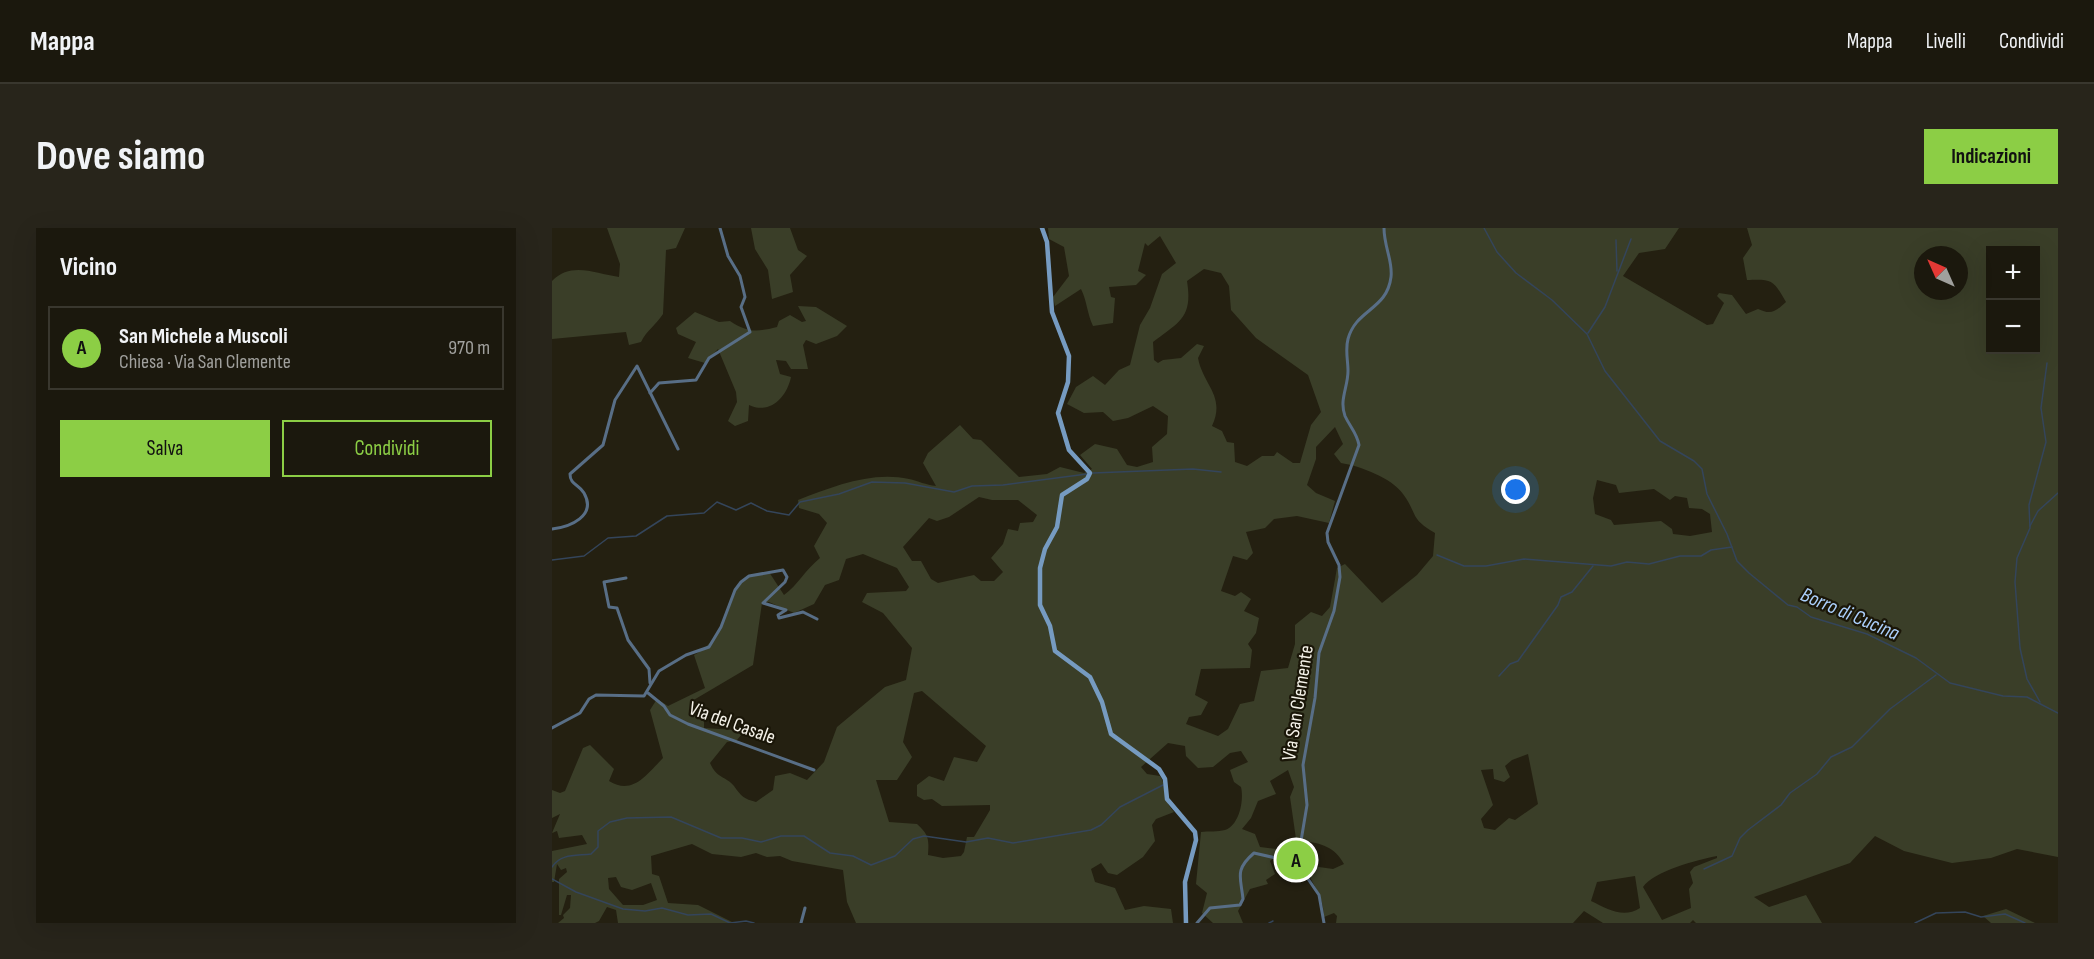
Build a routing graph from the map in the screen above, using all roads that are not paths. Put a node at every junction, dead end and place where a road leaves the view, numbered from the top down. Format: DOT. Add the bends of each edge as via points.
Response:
graph roads {
  1 [pos="720,228"];
  2 [pos="1042,228"];
  3 [pos="1384,228"];
  4 [pos="650,393"];
  5 [pos="678,449"];
  6 [pos="552,529"];
  7 [pos="626,578"];
  8 [pos="817,618"];
  9 [pos="650,685"];
  10 [pos="648,693"];
  11 [pos="552,728"];
  12 [pos="814,770"];
  13 [pos="1300,853"];
  14 [pos="805,908"];
  15 [pos="801,923"];
  16 [pos="1186,923"];
  17 [pos="1197,923"];
  18 [pos="1324,923"];
  1 -- 4 [label="street" via="728,256 740,276 745,297 741,307 750,332 709,358 696,380 659,383"];
  2 -- 16 [label="main road" via="1047,242 1052,312 1069,356 1068,382 1058,413 1068,450 1090,472 1060,500 1057,527 1040,568 1040,605 1055,651 1090,677 1110,731 1159,769 1165,779 1167,800 1195,832 1196,844 1185,882"];
  3 -- 13 [label="street, Via San Clemente" via="1384,245 1392,266 1389,287 1382,301 1359,319 1347,341 1348,373 1342,396 1345,415 1359,445 1327,533 1329,546 1340,565 1340,577 1334,611 1319,653 1303,765 1307,805"];
  4 -- 5 [label="street"];
  4 -- 6 [label="street" via="637,366 615,400 603,445 570,474 572,482 584,492 585,514 574,524"];
  7 -- 9 [label="street" via="604,582 609,607 617,608 628,640 649,669"];
  8 -- 9 [label="street" via="803,612 779,618 786,610 763,603 786,582 783,570 749,576 735,590 709,647 658,670"];
  9 -- 10 [label="street"];
  10 -- 11 [label="street" via="635,698 596,695 580,713"];
  10 -- 12 [label="street, Via del Casale" via="670,715 688,724"];
  13 -- 17 [label="street" via="1276,858 1254,852 1240,873 1240,905 1210,908"];
  13 -- 18 [label="street, Via San Clemente" via="1307,879 1319,895"];
  14 -- 15 [label="street"];
}
